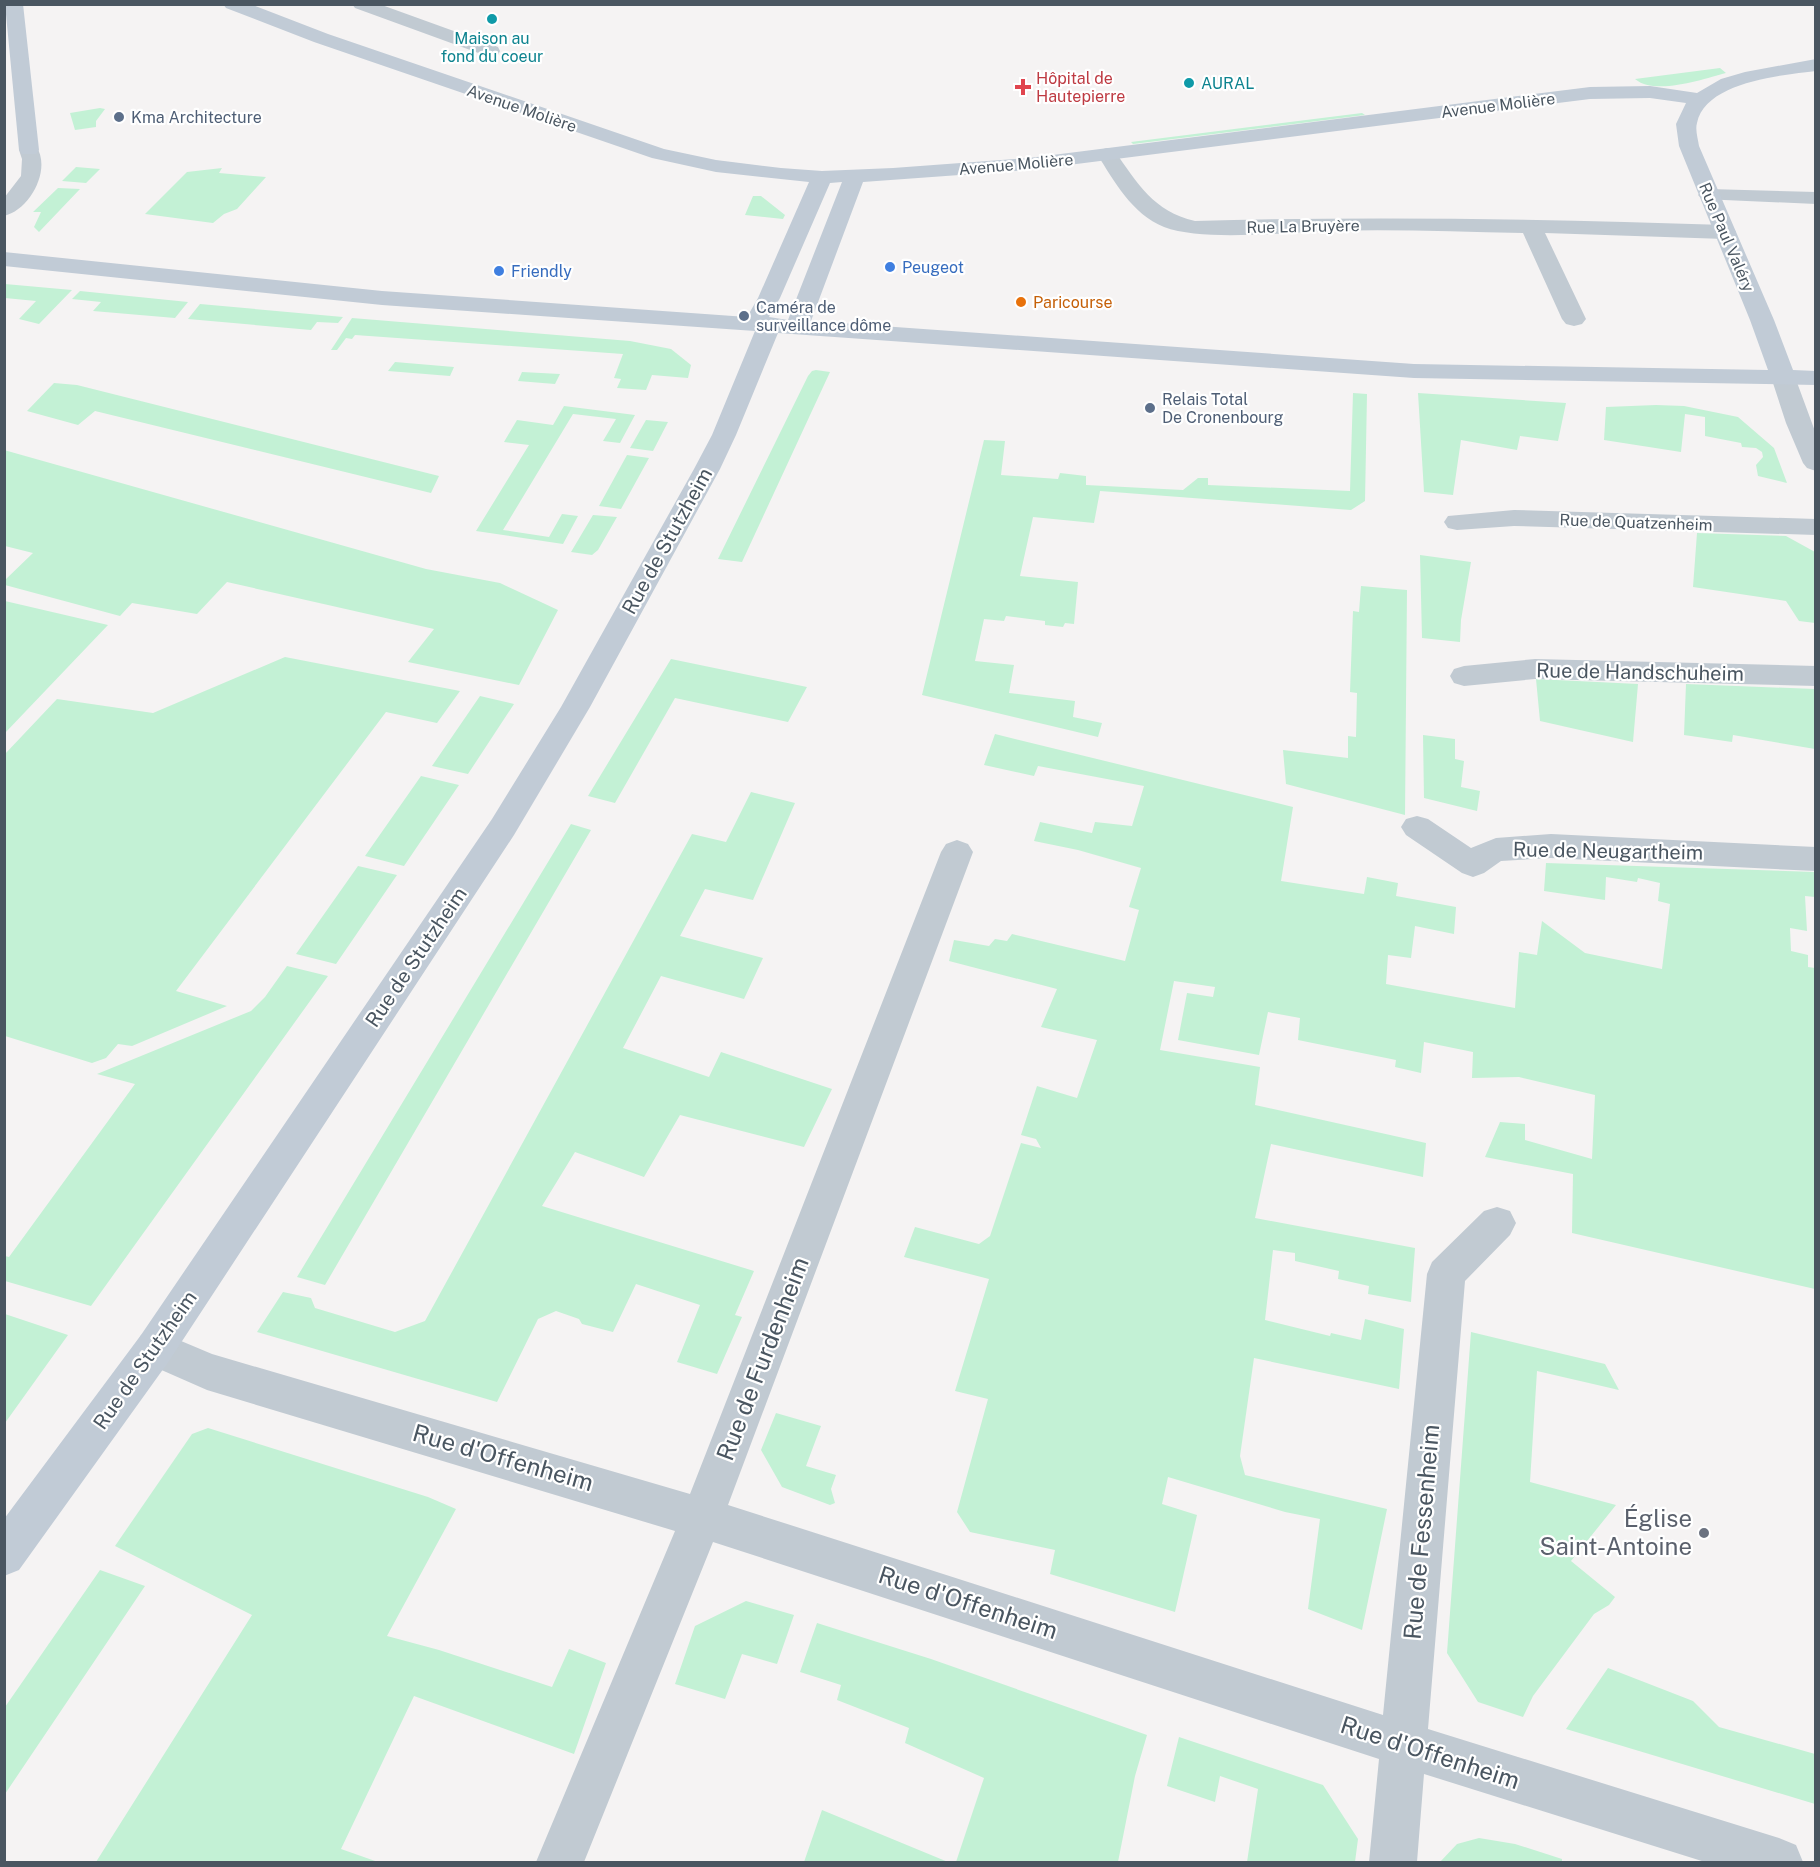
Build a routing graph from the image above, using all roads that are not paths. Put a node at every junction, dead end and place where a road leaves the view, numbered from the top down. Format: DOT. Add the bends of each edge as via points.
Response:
graph roads {
  1 [pos="14,4"];
  2 [pos="232,4"];
  3 [pos="361,4"];
  4 [pos="491,51"];
  5 [pos="1815,65"];
  6 [pos="1701,99"];
  7 [pos="29,150"];
  8 [pos="1107,154"];
  9 [pos="855,176"];
  10 [pos="822,177"];
  11 [pos="4,182"];
  12 [pos="1709,195"];
  13 [pos="1815,198"];
  14 [pos="4,210"];
  15 [pos="1531,226"];
  16 [pos="1725,232"];
  17 [pos="4,259"];
  18 [pos="1574,319"];
  19 [pos="774,325"];
  20 [pos="1783,377"];
  21 [pos="1815,378"];
  22 [pos="1815,464"];
  23 [pos="1457,522"];
  24 [pos="1815,527"];
  25 [pos="1464,676"];
  26 [pos="1815,676"];
  27 [pos="1417,827"];
  28 [pos="957,852"];
  29 [pos="1815,859"];
  30 [pos="1497,1223"];
  31 [pos="155,1348"];
  32 [pos="702,1517"];
  33 [pos="4,1555"];
  34 [pos="1402,1744"];
  35 [pos="560,1863"];
  36 [pos="1393,1863"];
  37 [pos="1779,1863"];
  1 -- 7 [label="street"];
  2 -- 10 [label="street, Avenue Molière" via="659,154 744,170"];
  3 -- 4 [label="street"];
  5 -- 6 [label="street" via="1747,76"];
  6 -- 8 [label="street, Avenue Molière" via="1650,92 1590,93"];
  6 -- 12 [label="street, Rue Paul Valéry" via="1687,119 1685,136"];
  7 -- 11 [label="street"];
  7 -- 14 [label="street" via="33,161 30,182"];
  8 -- 9 [label="street, Avenue Molière"];
  8 -- 15 [label="street, Rue La Bruyère" via="1146,206 1160,217 1183,226"];
  9 -- 10 [label="street, Avenue Molière"];
  9 -- 19 [label="street, Rue de Stutzheim" via="806,300"];
  10 -- 19 [label="street, Rue de Stutzheim" via="769,298"];
  12 -- 13 [label="street"];
  12 -- 16 [label="street, Rue Paul Valéry"];
  15 -- 16 [label="street, Rue La Bruyère"];
  15 -- 18 [label="street"];
  16 -- 20 [label="street, Rue Paul Valéry"];
  17 -- 19 [label="street" via="381,298"];
  19 -- 20 [label="street" via="1414,371"];
  19 -- 31 [label="street, Rue de Stutzheim" via="707,470 531,782"];
  20 -- 21 [label="street"];
  20 -- 22 [label="street"];
  23 -- 24 [label="street, Rue de Quatzenheim" via="1514,518"];
  25 -- 26 [label="street, Rue de Handschuheim" via="1535,669"];
  27 -- 29 [label="street, Rue de Neugartheim" via="1473,865 1497,850 1551,846"];
  28 -- 32 [label="street, Rue de Furdenheim"];
  30 -- 34 [label="street, Rue de Fessenheim" via="1446,1274"];
  31 -- 32 [label="street, Rue d'Offenheim" via="218,1374"];
  31 -- 33 [label="street, Rue de Stutzheim"];
  32 -- 34 [label="street, Rue d'Offenheim"];
  32 -- 35 [label="street, Rue de Furdenheim"];
  34 -- 36 [label="street, Rue de Fessenheim"];
  34 -- 37 [label="street, Rue d'Offenheim"];
}
